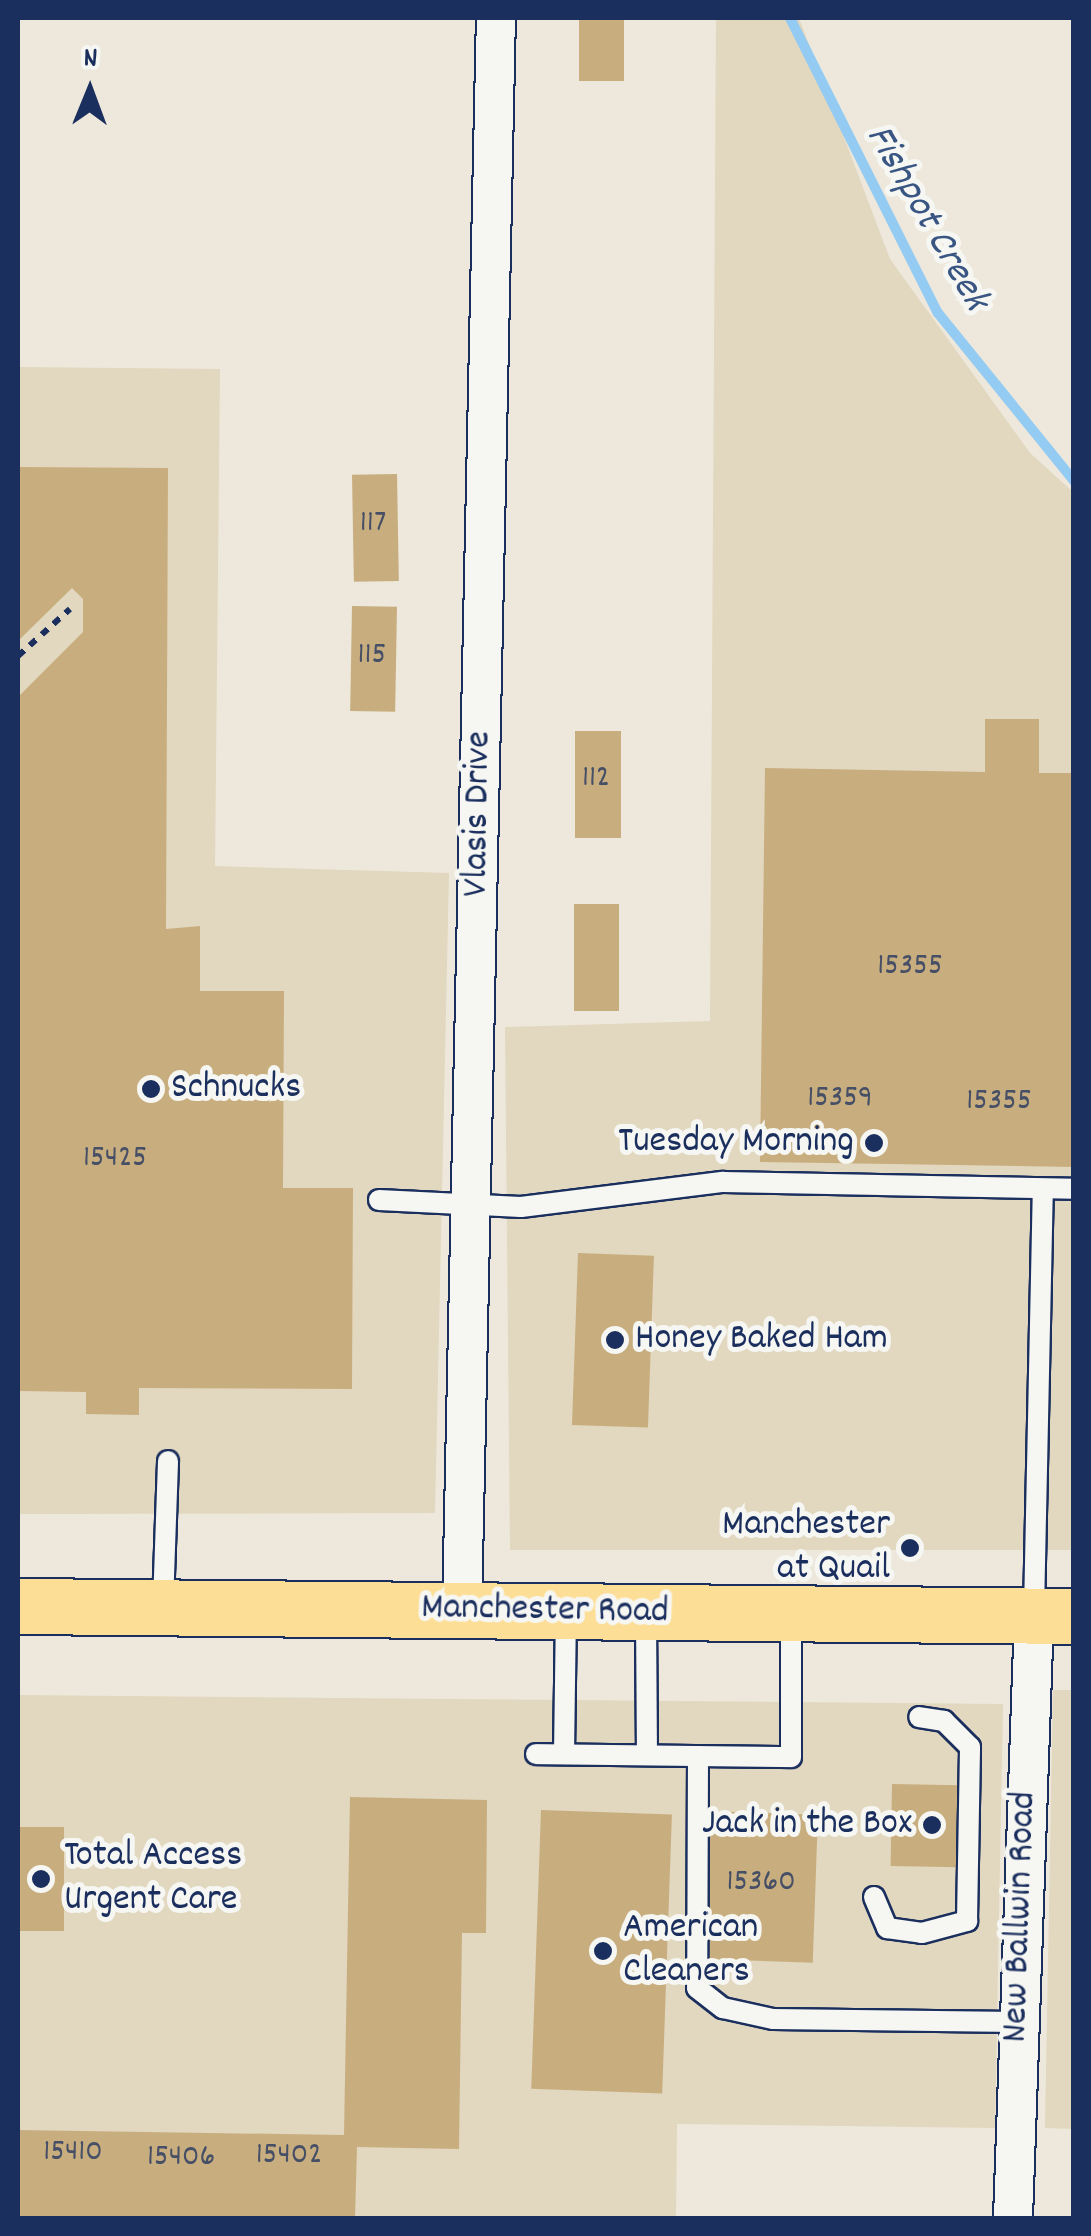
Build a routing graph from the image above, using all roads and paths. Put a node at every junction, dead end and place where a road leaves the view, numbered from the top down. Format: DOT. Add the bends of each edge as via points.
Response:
graph roads {
  1 [pos="496,18"];
  2 [pos="70,609"];
  3 [pos="18,656"];
  4 [pos="1043,1188"];
  5 [pos="1074,1189"];
  6 [pos="379,1200"];
  7 [pos="470,1205"];
  8 [pos="168,1461"];
  9 [pos="18,1606"];
  10 [pos="162,1607"];
  11 [pos="462,1610"];
  12 [pos="566,1612"];
  13 [pos="646,1612"];
  14 [pos="791,1614"];
  15 [pos="1054,1616"];
  16 [pos="918,1717"];
  17 [pos="536,1754"];
  18 [pos="564,1754"];
  19 [pos="647,1755"];
  20 [pos="698,1756"];
  21 [pos="874,1896"];
  22 [pos="1017,2022"];
  23 [pos="1013,2218"];
  1 -- 7 [label="street, Vlasis Drive"];
  2 -- 3 [label="path"];
  4 -- 5 [label="lane"];
  4 -- 7 [label="lane" via="724,1182"];
  4 -- 15 [label="lane"];
  6 -- 7 [label="lane"];
  7 -- 11 [label="street, Vlasis Drive"];
  8 -- 10 [label="lane"];
  9 -- 10 [label="highway, Manchester Road"];
  10 -- 11 [label="highway, Manchester Road"];
  11 -- 12 [label="highway, Manchester Road"];
  12 -- 13 [label="highway, Manchester Road"];
  12 -- 18 [label="lane"];
  13 -- 14 [label="highway, Manchester Road"];
  13 -- 19 [label="lane"];
  14 -- 15 [label="highway, Manchester Road"];
  14 -- 20 [label="lane" via="791,1757"];
  15 -- 22 [label="street, New Ballwin Road"];
  16 -- 21 [label="lane" via="944,1721 970,1746 967,1921 936,1932 887,1928"];
  17 -- 18 [label="lane"];
  18 -- 19 [label="lane"];
  19 -- 20 [label="lane"];
  20 -- 22 [label="lane" via="698,1988 723,2008 772,2019"];
  22 -- 23 [label="street, New Ballwin Road"];
}
